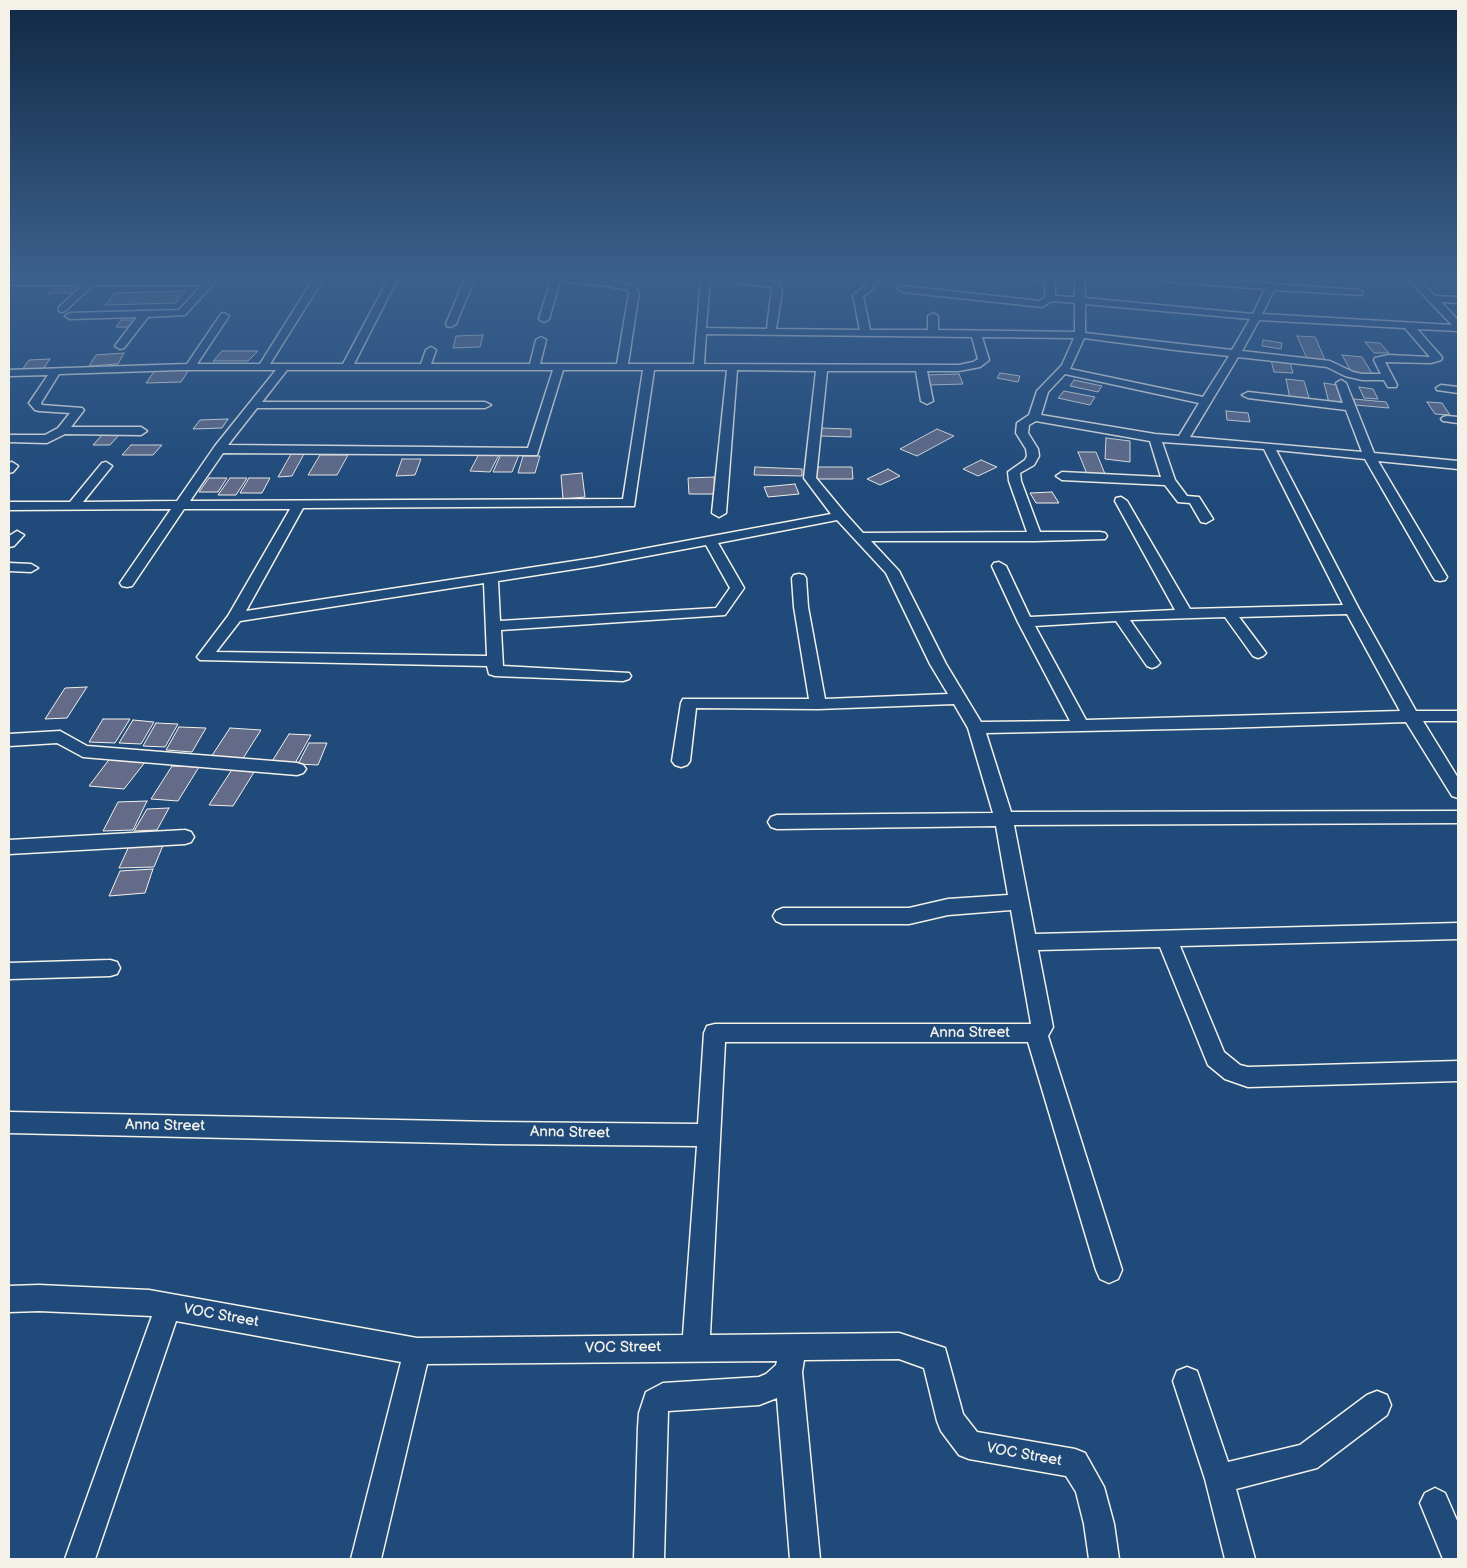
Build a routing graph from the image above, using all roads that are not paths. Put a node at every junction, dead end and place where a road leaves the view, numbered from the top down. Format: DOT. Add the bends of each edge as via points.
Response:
graph roads {
  1 [pos="200,351"];
  2 [pos="273,351"];
  3 [pos="355,351"];
  4 [pos="432,351"];
  5 [pos="538,351"];
  6 [pos="625,351"];
  7 [pos="700,351"];
  8 [pos="981,351"];
  9 [pos="1073,351"];
  10 [pos="1212,351"];
  11 [pos="1237,351"];
  12 [pos="1431,351"];
  13 [pos="1235,354"];
  14 [pos="190,366"];
  15 [pos="263,367"];
  16 [pos="284,367"];
  17 [pos="347,367"];
  18 [pos="425,367"];
  19 [pos="534,367"];
  20 [pos="558,367"];
  21 [pos="622,367"];
  22 [pos="649,367"];
  23 [pos="699,367"];
  24 [pos="822,368"];
  25 [pos="921,368"];
  26 [pos="732,369"];
  27 [pos="1062,370"];
  28 [pos="55,372"];
  29 [pos="9,373"];
  30 [pos="1341,383"];
  31 [pos="1441,388"];
  32 [pos="1458,390"];
  33 [pos="1248,394"];
  34 [pos="927,401"];
  35 [pos="1205,401"];
  36 [pos="254,405"];
  37 [pos="485,405"];
  38 [pos="1351,407"];
  39 [pos="1034,417"];
  40 [pos="62,430"];
  41 [pos="141,431"];
  42 [pos="9,438"];
  43 [pos="1155,438"];
  44 [pos="1182,440"];
  45 [pos="1268,446"];
  46 [pos="219,449"];
  47 [pos="1369,455"];
  48 [pos="1458,465"];
  49 [pos="106,466"];
  50 [pos="1062,476"];
  51 [pos="1169,481"];
  52 [pos="1121,501"];
  53 [pos="182,505"];
  54 [pos="298,505"];
  55 [pos="9,506"];
  56 [pos="73,506"];
  57 [pos="719,513"];
  58 [pos="840,516"];
  59 [pos="1206,519"];
  60 [pos="1035,536"];
  61 [pos="1100,536"];
  62 [pos="860,537"];
  63 [pos="710,540"];
  64 [pos="999,566"];
  65 [pos="9,567"];
  66 [pos="31,568"];
  67 [pos="1440,577"];
  68 [pos="491,578"];
  69 [pos="799,578"];
  70 [pos="127,582"];
  71 [pos="1352,609"];
  72 [pos="1229,613"];
  73 [pos="1185,614"];
  74 [pos="1120,616"];
  75 [pos="235,617"];
  76 [pos="1025,622"];
  77 [pos="495,626"];
  78 [pos="1258,653"];
  79 [pos="495,661"];
  80 [pos="1152,663"];
  81 [pos="623,676"];
  82 [pos="957,699"];
  83 [pos="818,704"];
  84 [pos="1411,716"];
  85 [pos="1458,716"];
  86 [pos="1081,726"];
  87 [pos="976,728"];
  88 [pos="9,740"];
  89 [pos="681,761"];
  90 [pos="297,769"];
  91 [pos="1458,792"];
  92 [pos="1458,817"];
  93 [pos="1004,820"];
  94 [pos="777,822"];
  95 [pos="185,837"];
  96 [pos="9,847"];
  97 [pos="1019,902"];
  98 [pos="783,916"];
  99 [pos="1458,931"];
  100 [pos="1167,938"];
  101 [pos="1026,942"];
  102 [pos="110,968"];
  103 [pos="9,971"];
  104 [pos="1036,1033"];
  105 [pos="1458,1071"];
  106 [pos="9,1122"];
  107 [pos="709,1135"];
  108 [pos="1109,1270"];
  109 [pos="9,1299"];
  110 [pos="168,1307"];
  111 [pos="696,1347"];
  112 [pos="417,1351"];
  113 [pos="791,1359"];
  114 [pos="1186,1382"];
  115 [pos="1377,1405"];
  116 [pos="1219,1479"];
  117 [pos="1435,1503"];
  118 [pos="80,1559"];
  119 [pos="366,1559"];
  120 [pos="649,1559"];
  121 [pos="805,1559"];
  122 [pos="1104,1559"];
  123 [pos="1240,1559"];
  124 [pos="1458,1559"];
  1 -- 14 [label="street"];
  2 -- 15 [label="street"];
  3 -- 17 [label="street"];
  4 -- 18 [label="street"];
  5 -- 19 [label="street"];
  6 -- 21 [label="street"];
  7 -- 23 [label="street"];
  8 -- 25 [label="street" via="984,360 976,365"];
  9 -- 27 [label="street"];
  10 -- 13 [label="street"];
  11 -- 13 [label="street"];
  12 -- 13 [label="street" via="1437,358 1379,360 1389,381 1349,374 1330,364"];
  13 -- 35 [label="street"];
  14 -- 15 [label="street"];
  14 -- 28 [label="street"];
  15 -- 16 [label="street"];
  16 -- 17 [label="street"];
  16 -- 36 [label="street"];
  17 -- 18 [label="street"];
  18 -- 19 [label="street"];
  19 -- 20 [label="street"];
  20 -- 21 [label="street"];
  20 -- 46 [label="street" via="533,452"];
  21 -- 22 [label="street"];
  22 -- 23 [label="street"];
  22 -- 54 [label="street" via="629,504"];
  23 -- 26 [label="street"];
  24 -- 25 [label="street"];
  24 -- 26 [label="street"];
  24 -- 58 [label="street" via="810,478"];
  25 -- 34 [label="street"];
  26 -- 57 [label="street"];
  27 -- 35 [label="street"];
  27 -- 39 [label="street" via="1043,391"];
  28 -- 29 [label="street"];
  28 -- 40 [label="street" via="36,403 39,408 78,410"];
  30 -- 38 [label="street"];
  31 -- 32 [label="street"];
  33 -- 38 [label="street"];
  35 -- 44 [label="street"];
  36 -- 37 [label="street"];
  36 -- 46 [label="street"];
  38 -- 47 [label="street"];
  39 -- 43 [label="street"];
  39 -- 60 [label="street" via="1023,424 1022,433 1033,456 1030,462 1014,472"];
  40 -- 41 [label="street"];
  40 -- 42 [label="street" via="47,439"];
  43 -- 44 [label="street"];
  43 -- 51 [label="street"];
  44 -- 45 [label="street"];
  45 -- 47 [label="street"];
  45 -- 71 [label="street"];
  46 -- 53 [label="street"];
  47 -- 48 [label="street"];
  47 -- 67 [label="street"];
  49 -- 56 [label="street"];
  50 -- 51 [label="street"];
  51 -- 59 [label="street" via="1183,499 1194,500"];
  52 -- 73 [label="street"];
  53 -- 54 [label="street"];
  53 -- 56 [label="street"];
  53 -- 70 [label="street"];
  54 -- 75 [label="street"];
  55 -- 56 [label="street"];
  58 -- 62 [label="street"];
  58 -- 63 [label="street"];
  60 -- 61 [label="street"];
  60 -- 62 [label="street"];
  62 -- 82 [label="street" via="892,571"];
  63 -- 68 [label="street"];
  63 -- 77 [label="street" via="738,588 720,612"];
  64 -- 76 [label="street"];
  65 -- 66 [label="street"];
  68 -- 75 [label="street"];
  68 -- 77 [label="street"];
  69 -- 83 [label="street"];
  71 -- 72 [label="street"];
  71 -- 84 [label="street"];
  72 -- 73 [label="street"];
  72 -- 78 [label="street"];
  73 -- 74 [label="street"];
  74 -- 76 [label="street"];
  74 -- 80 [label="street"];
  75 -- 79 [label="street" via="205,657"];
  76 -- 86 [label="street"];
  77 -- 79 [label="street"];
  79 -- 81 [label="street" via="495,671"];
  82 -- 83 [label="street"];
  82 -- 87 [label="street"];
  83 -- 89 [label="street" via="689,703"];
  84 -- 85 [label="street"];
  84 -- 86 [label="street"];
  84 -- 91 [label="street"];
  86 -- 87 [label="street"];
  87 -- 93 [label="street"];
  88 -- 90 [label="street" via="60,737 83,751"];
  92 -- 93 [label="street"];
  93 -- 94 [label="street"];
  93 -- 97 [label="street"];
  95 -- 96 [label="street"];
  97 -- 98 [label="street" via="948,907 909,916"];
  97 -- 101 [label="street"];
  99 -- 100 [label="street"];
  100 -- 101 [label="street"];
  100 -- 105 [label="street" via="1216,1058 1232,1072 1248,1076"];
  101 -- 104 [label="street" via="1042,1027"];
  102 -- 103 [label="street"];
  104 -- 107 [label="street, Anna Street" via="715,1033"];
  104 -- 108 [label="street"];
  106 -- 107 [label="street, Anna Street"];
  107 -- 111 [label="street"];
  109 -- 110 [label="street, VOC Street" via="140,1303"];
  110 -- 112 [label="street, VOC Street"];
  110 -- 118 [label="street"];
  111 -- 112 [label="street, VOC Street"];
  111 -- 113 [label="street, VOC Street"];
  112 -- 119 [label="street"];
  113 -- 120 [label="street" via="776,1384 759,1391 663,1397 656,1402 652,1427"];
  113 -- 121 [label="street"];
  113 -- 122 [label="street, VOC Street" via="899,1346 935,1358 951,1421 969,1445 1075,1463 1089,1487"];
  114 -- 116 [label="street"];
  115 -- 116 [label="street" via="1307,1458"];
  116 -- 123 [label="street"];
  117 -- 124 [label="street"];
}
